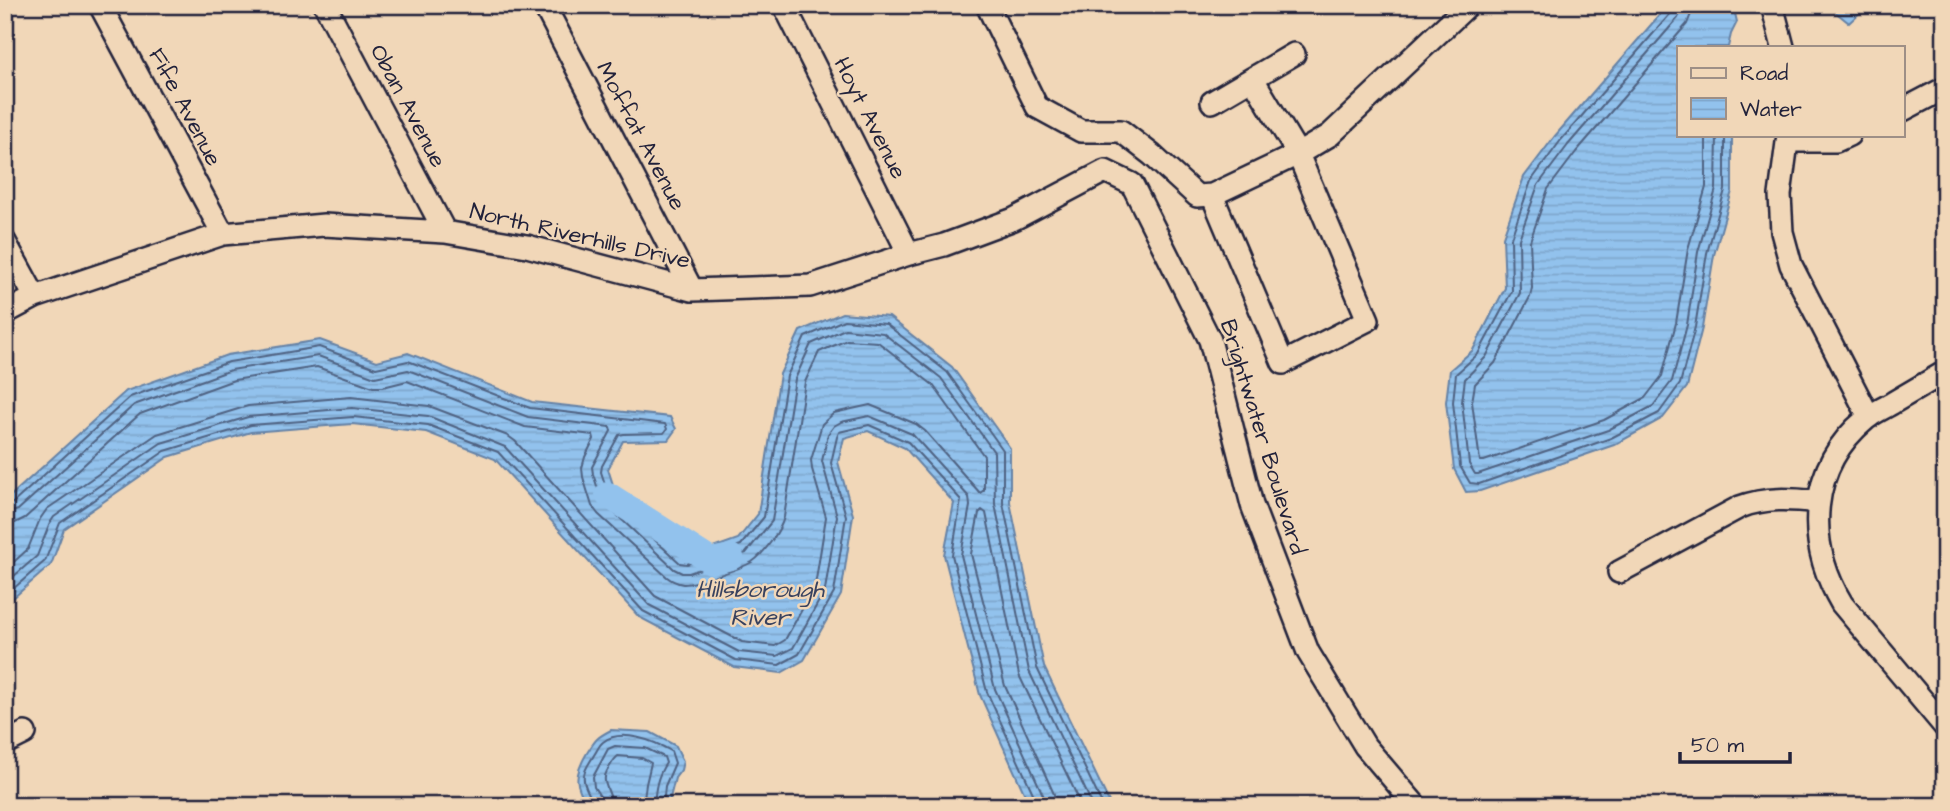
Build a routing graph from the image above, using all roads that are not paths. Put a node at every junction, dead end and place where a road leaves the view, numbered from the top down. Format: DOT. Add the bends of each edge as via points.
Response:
graph roads {
  1 [pos="100,5"];
  2 [pos="325,5"];
  3 [pos="544,5"];
  4 [pos="784,5"];
  5 [pos="987,5"];
  6 [pos="1772,5"];
  7 [pos="1458,9"];
  8 [pos="1783,46"];
  9 [pos="1294,54"];
  10 [pos="1253,79"];
  11 [pos="1945,88"];
  12 [pos="1212,102"];
  13 [pos="1904,109"];
  14 [pos="1848,136"];
  15 [pos="1788,138"];
  16 [pos="1298,154"];
  17 [pos="1132,184"];
  18 [pos="1212,195"];
  19 [pos="445,232"];
  20 [pos="223,234"];
  21 [pos="5,242"];
  22 [pos="909,254"];
  23 [pos="692,290"];
  24 [pos="35,297"];
  25 [pos="5,313"];
  26 [pos="1945,372"];
  27 [pos="1869,417"];
  28 [pos="1818,502"];
  29 [pos="1619,572"];
  30 [pos="1945,727"];
  31 [pos="25,733"];
  32 [pos="5,743"];
  33 [pos="1416,806"];
  1 -- 20 [label="street, Fife Avenue"];
  2 -- 19 [label="street, Oban Avenue"];
  3 -- 23 [label="street, Moffat Avenue"];
  4 -- 22 [label="street, Hoyt Avenue"];
  5 -- 18 [label="street" via="1037,107 1080,131 1121,131 1197,196"];
  6 -- 8 [label="street"];
  7 -- 16 [label="street" via="1330,135"];
  9 -- 10 [label="street"];
  10 -- 12 [label="street"];
  10 -- 16 [label="street"];
  11 -- 13 [label="street"];
  14 -- 15 [label="street" via="1836,141"];
  15 -- 27 [label="street" via="1780,195 1782,232 1791,265"];
  16 -- 18 [label="street"];
  16 -- 18 [label="street" via="1368,320 1283,363"];
  17 -- 22 [label="street, North Riverhills Drive" via="1105,171 1014,219"];
  17 -- 33 [label="street, Brightwater Boulevard" via="1210,340 1252,505 1308,652 1365,746"];
  19 -- 20 [label="street, North Riverhills Drive" via="324,225"];
  19 -- 23 [label="street, North Riverhills Drive" via="527,246"];
  20 -- 24 [label="street, North Riverhills Drive"];
  21 -- 24 [label="street"];
  22 -- 23 [label="street, North Riverhills Drive" via="810,286"];
  24 -- 25 [label="street, North Riverhills Drive"];
  26 -- 27 [label="street"];
  27 -- 28 [label="street" via="1835,456"];
  28 -- 29 [label="street" via="1772,499 1740,507"];
  28 -- 30 [label="street" via="1819,547 1832,587"];
  31 -- 32 [label="street"];
}
